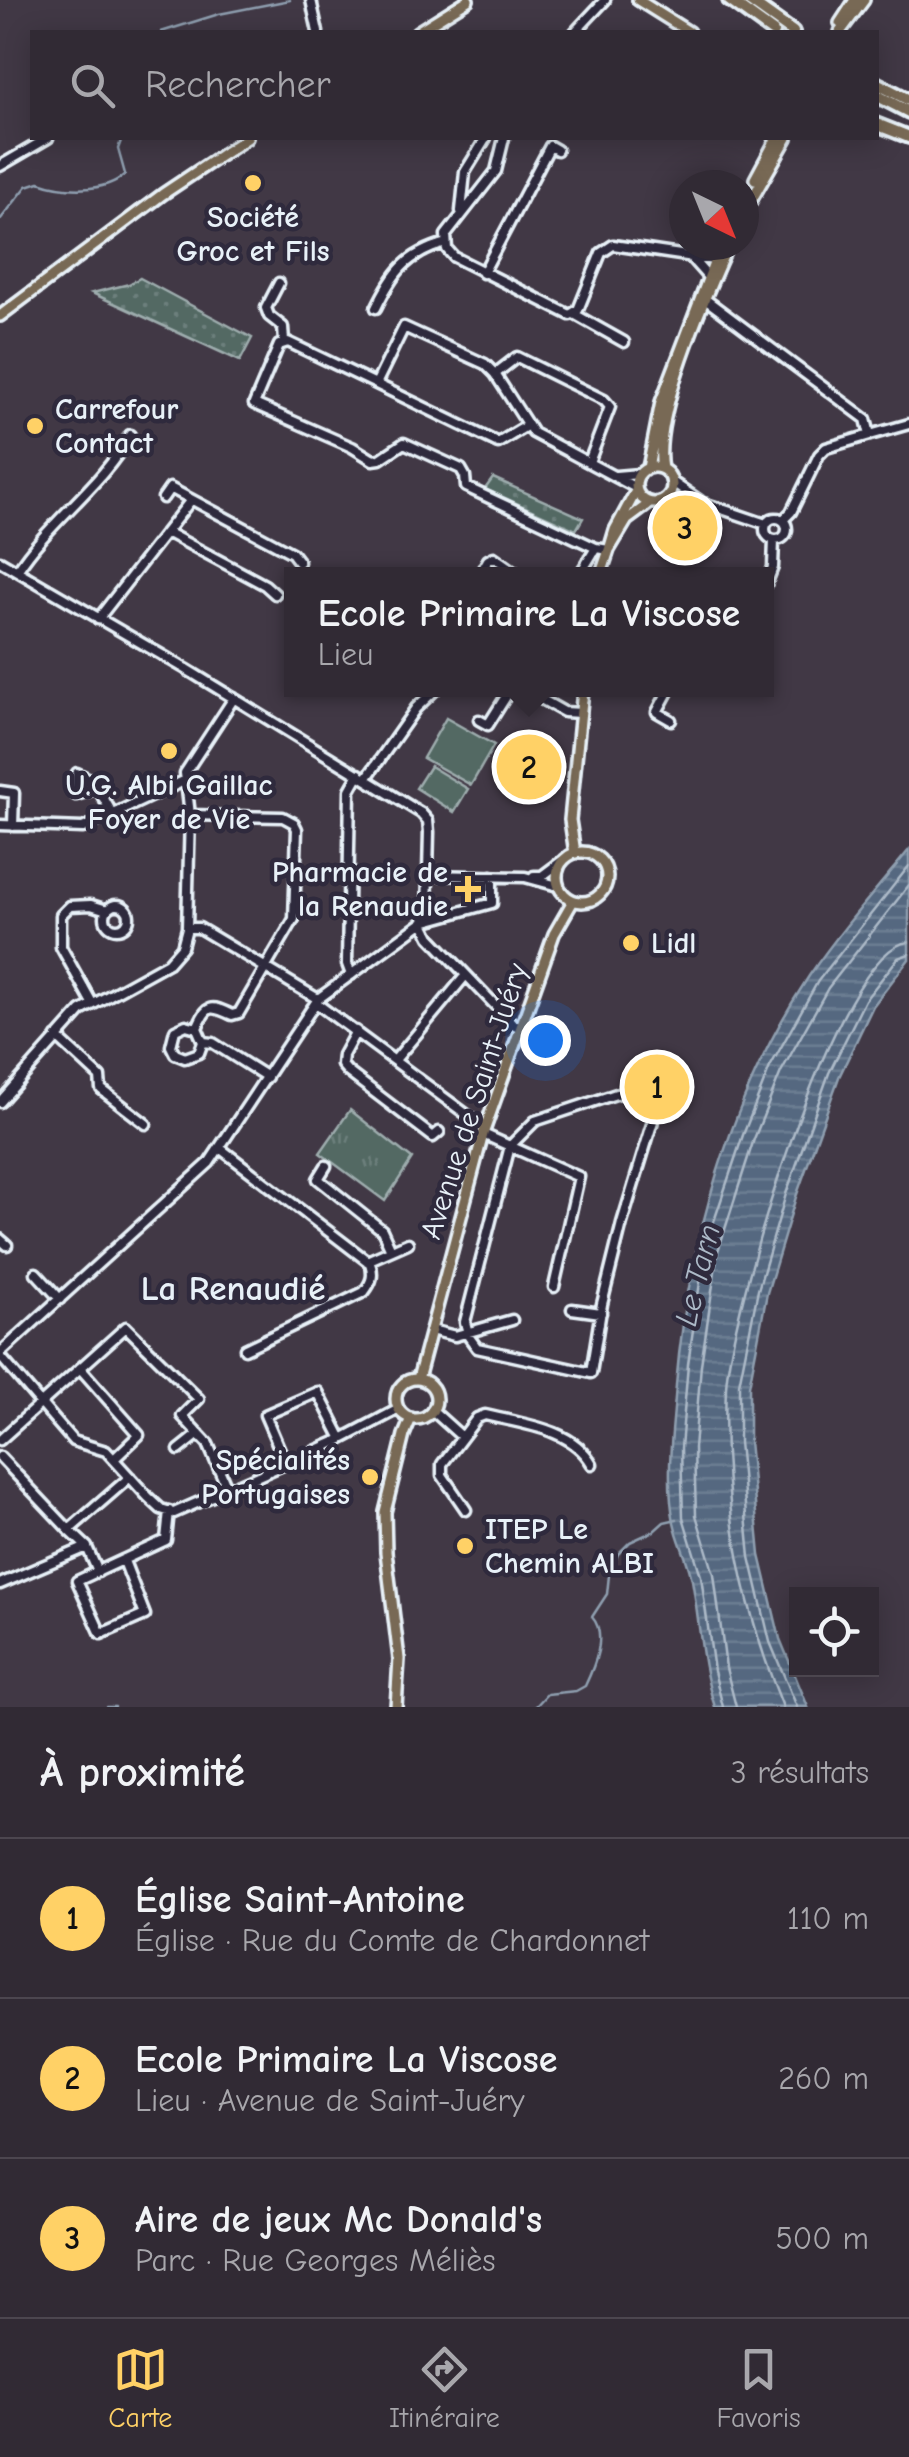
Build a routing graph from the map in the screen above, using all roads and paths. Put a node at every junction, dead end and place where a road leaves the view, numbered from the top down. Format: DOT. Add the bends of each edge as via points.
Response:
graph roads {
  1 [pos="311,0"];
  2 [pos="468,0"];
  3 [pos="638,0"];
  4 [pos="648,0"];
  5 [pos="729,0"];
  6 [pos="748,0"];
  7 [pos="758,0"];
  8 [pos="855,0"];
  9 [pos="864,0"];
  10 [pos="601,1"];
  11 [pos="775,27"];
  12 [pos="840,29"];
  13 [pos="318,30"];
  14 [pos="420,30"];
  15 [pos="577,30"];
  16 [pos="686,30"];
  17 [pos="695,30"];
  18 [pos="879,85"];
  19 [pos="879,97"];
  20 [pos="909,100"];
  21 [pos="909,112"];
  22 [pos="879,125"];
  23 [pos="909,136"];
  24 [pos="45,140"];
  25 [pos="244,140"];
  26 [pos="485,140"];
  27 [pos="504,140"];
  28 [pos="776,140"];
  29 [pos="786,140"];
  30 [pos="557,150"];
  31 [pos="0,166"];
  32 [pos="759,172"];
  33 [pos="759,187"];
  34 [pos="462,212"];
  35 [pos="446,243"];
  36 [pos="669,254"];
  37 [pos="693,260"];
  38 [pos="714,260"];
  39 [pos="719,260"];
  40 [pos="483,273"];
  41 [pos="707,276"];
  42 [pos="280,283"];
  43 [pos="706,299"];
  44 [pos="376,308"];
  45 [pos="701,311"];
  46 [pos="0,313"];
  47 [pos="574,314"];
  48 [pos="726,315"];
  49 [pos="284,342"];
  50 [pos="624,342"];
  51 [pos="495,374"];
  52 [pos="376,384"];
  53 [pos="909,424"];
  54 [pos="305,425"];
  55 [pos="528,425"];
  56 [pos="870,434"];
  57 [pos="130,435"];
  58 [pos="300,436"];
  59 [pos="589,462"];
  60 [pos="662,469"];
  61 [pos="643,471"];
  62 [pos="616,476"];
  63 [pos="671,481"];
  64 [pos="636,490"];
  65 [pos="163,498"];
  66 [pos="191,500"];
  67 [pos="664,501"];
  68 [pos="704,503"];
  69 [pos="650,504"];
  70 [pos="783,520"];
  71 [pos="766,524"];
  72 [pos="166,532"];
  73 [pos="774,540"];
  74 [pos="596,548"];
  75 [pos="609,550"];
  76 [pos="0,561"];
  77 [pos="299,562"];
  78 [pos="484,567"];
  79 [pos="508,567"];
  80 [pos="584,567"];
  81 [pos="603,567"];
  82 [pos="773,567"];
  83 [pos="17,571"];
  84 [pos="275,594"];
  85 [pos="98,619"];
  86 [pos="428,697"];
  87 [pos="506,697"];
  88 [pos="537,697"];
  89 [pos="582,697"];
  90 [pos="665,697"];
  91 [pos="234,698"];
  92 [pos="581,713"];
  93 [pos="479,720"];
  94 [pos="671,720"];
  95 [pos="363,777"];
  96 [pos="186,780"];
  97 [pos="98,788"];
  98 [pos="0,792"];
  99 [pos="190,814"];
  100 [pos="113,815"];
  101 [pos="0,826"];
  102 [pos="13,826"];
  103 [pos="574,853"];
  104 [pos="562,861"];
  105 [pos="428,875"];
  106 [pos="492,876"];
  107 [pos="525,877"];
  108 [pos="558,886"];
  109 [pos="572,901"];
  110 [pos="107,910"];
  111 [pos="423,923"];
  112 [pos="188,928"];
  113 [pos="267,966"];
  114 [pos="351,975"];
  115 [pos="466,975"];
  116 [pos="317,1001"];
  117 [pos="92,1003"];
  118 [pos="197,1028"];
  119 [pos="522,1029"];
  120 [pos="356,1032"];
  121 [pos="58,1037"];
  122 [pos="203,1042"];
  123 [pos="396,1060"];
  124 [pos="268,1077"];
  125 [pos="0,1102"];
  126 [pos="146,1124"];
  127 [pos="484,1131"];
  128 [pos="440,1132"];
  129 [pos="510,1146"];
  130 [pos="221,1148"];
  131 [pos="326,1166"];
  132 [pos="408,1243"];
  133 [pos="391,1250"];
  134 [pos="367,1261"];
  135 [pos="36,1273"];
  136 [pos="554,1287"];
  137 [pos="60,1299"];
  138 [pos="572,1309"];
  139 [pos="601,1313"];
  140 [pos="512,1320"];
  141 [pos="431,1330"];
  142 [pos="468,1332"];
  143 [pos="245,1349"];
  144 [pos="0,1354"];
  145 [pos="80,1368"];
  146 [pos="418,1379"];
  147 [pos="42,1403"];
  148 [pos="399,1410"];
  149 [pos="432,1410"];
  150 [pos="412,1418"];
  151 [pos="199,1434"];
  152 [pos="462,1437"];
  153 [pos="342,1439"];
  154 [pos="0,1440"];
  155 [pos="180,1450"];
  156 [pos="0,1458"];
  157 [pos="114,1458"];
  158 [pos="286,1464"];
  159 [pos="592,1464"];
  160 [pos="130,1477"];
  161 [pos="228,1490"];
  162 [pos="466,1510"];
  163 [pos="169,1511"];
  164 [pos="69,1530"];
  165 [pos="87,1546"];
  166 [pos="124,1561"];
  167 [pos="98,1572"];
  168 [pos="0,1584"];
  169 [pos="396,1707"];
  1 -- 13 [label="street"];
  2 -- 14 [label="main road"];
  3 -- 16 [label="main road"];
  4 -- 17 [label="main road"];
  5 -- 11 [label="highway"];
  6 -- 11 [label="highway"];
  7 -- 11 [label="highway"];
  8 -- 12 [label="main road"];
  9 -- 12 [label="main road"];
  10 -- 15 [label="street"];
  18 -- 20 [label="highway"];
  19 -- 21 [label="highway"];
  22 -- 23 [label="highway"];
  24 -- 31 [label="street"];
  25 -- 46 [label="main road"];
  26 -- 34 [label="street" via="464,172"];
  27 -- 34 [label="street" via="496,171"];
  28 -- 32 [label="main road"];
  29 -- 33 [label="main road"];
  30 -- 40 [label="street" via="550,146"];
  34 -- 35 [label="street"];
  35 -- 40 [label="street" via="454,257"];
  35 -- 44 [label="street" via="425,248 393,274"];
  36 -- 47 [label="street" via="606,248"];
  37 -- 41 [label="street"];
  38 -- 41 [label="main road"];
  39 -- 43 [label="main road"];
  40 -- 47 [label="street"];
  41 -- 61 [label="main road"];
  42 -- 49 [label="street" via="266,313 283,327"];
  43 -- 45 [label="main road"];
  43 -- 48 [label="street"];
  45 -- 48 [label="street"];
  45 -- 60 [label="main road" via="667,406"];
  47 -- 50 [label="street"];
  48 -- 56 [label="street" via="866,420"];
  49 -- 52 [label="street"];
  49 -- 54 [label="street" via="254,404"];
  51 -- 52 [label="street" via="404,327"];
  51 -- 55 [label="street"];
  51 -- 59 [label="street" via="516,357 604,400 610,408"];
  52 -- 55 [label="street" via="498,443"];
  53 -- 56 [label="street"];
  54 -- 58 [label="street"];
  54 -- 74 [label="street" via="373,460 408,444 461,469 466,487"];
  55 -- 59 [label="street"];
  56 -- 70 [label="street" via="826,448"];
  57 -- 83 [label="street"];
  59 -- 62 [label="street"];
  60 -- 61 [label="main road"];
  60 -- 63 [label="main road"];
  61 -- 62 [label="street"];
  61 -- 64 [label="main road"];
  62 -- 64 [label="street"];
  63 -- 67 [label="main road"];
  63 -- 68 [label="street"];
  64 -- 69 [label="main road"];
  64 -- 75 [label="main road"];
  65 -- 66 [label="street" via="170,488"];
  66 -- 72 [label="street"];
  66 -- 77 [label="street"];
  67 -- 68 [label="street"];
  67 -- 69 [label="main road"];
  68 -- 71 [label="street"];
  69 -- 75 [label="main road" via="628,520"];
  70 -- 71 [label="street"];
  70 -- 73 [label="street" via="786,534"];
  71 -- 73 [label="street"];
  72 -- 84 [label="street"];
  72 -- 85 [label="street"];
  73 -- 82 [label="street"];
  74 -- 75 [label="street"];
  74 -- 80 [label="street"];
  75 -- 81 [label="main road"];
  76 -- 83 [label="street"];
  78 -- 79 [label="street" via="494,557"];
  83 -- 85 [label="street"];
  85 -- 91 [label="street"];
  86 -- 95 [label="street"];
  87 -- 93 [label="street" via="488,726"];
  88 -- 92 [label="street" via="560,711"];
  89 -- 92 [label="main road"];
  90 -- 94 [label="street" via="657,712"];
  91 -- 95 [label="street"];
  91 -- 96 [label="street"];
  92 -- 103 [label="main road" via="570,820"];
  95 -- 105 [label="street" via="428,821"];
  95 -- 114 [label="street" via="350,790"];
  96 -- 99 [label="street"];
  96 -- 100 [label="street"];
  97 -- 100 [label="street"];
  98 -- 102 [label="street" via="14,793"];
  99 -- 112 [label="street"];
  99 -- 113 [label="street" via="289,820 297,830 294,919"];
  100 -- 102 [label="street" via="84,828"];
  101 -- 102 [label="street"];
  103 -- 104 [label="main road"];
  103 -- 109 [label="main road" via="598,856 608,877 598,897"];
  104 -- 107 [label="street" via="542,876"];
  104 -- 108 [label="main road"];
  105 -- 106 [label="street"];
  105 -- 111 [label="street"];
  106 -- 107 [label="street"];
  106 -- 111 [label="street" via="492,903"];
  107 -- 108 [label="street"];
  108 -- 109 [label="main road"];
  109 -- 119 [label="main road, Avenue de Saint-Juéry"];
  110 -- 117 [label="street" via="70,906 62,915 61,947"];
  111 -- 114 [label="street"];
  111 -- 115 [label="street"];
  112 -- 113 [label="street"];
  112 -- 117 [label="street" via="168,963"];
  113 -- 116 [label="street"];
  113 -- 118 [label="street" via="238,1013 212,1008"];
  114 -- 116 [label="street"];
  115 -- 119 [label="street"];
  115 -- 123 [label="street"];
  116 -- 120 [label="street"];
  116 -- 124 [label="street"];
  117 -- 121 [label="street"];
  118 -- 122 [label="street"];
  118 -- 122 [label="street" via="180,1026 170,1046 186,1058"];
  119 -- 127 [label="main road, Avenue de Saint-Juéry"];
  120 -- 123 [label="street"];
  120 -- 128 [label="street" via="342,1065 433,1137"];
  121 -- 125 [label="street"];
  121 -- 126 [label="street" via="100,1077 101,1089"];
  122 -- 124 [label="street"];
  123 -- 127 [label="street"];
  124 -- 130 [label="street"];
  127 -- 129 [label="street"];
  127 -- 141 [label="main road, Avenue de Saint-Juéry"];
  129 -- 136 [label="street" via="579,1177"];
  129 -- 139 [label="street" via="536,1121 616,1094 648,1098 656,1106"];
  129 -- 142 [label="street" via="465,1322"];
  130 -- 134 [label="street"];
  130 -- 137 [label="street"];
  131 -- 133 [label="street" via="318,1178 382,1230"];
  132 -- 133 [label="street"];
  133 -- 134 [label="street"];
  134 -- 143 [label="street" via="371,1283 364,1292"];
  135 -- 137 [label="street"];
  137 -- 144 [label="street"];
  138 -- 139 [label="street"];
  139 -- 142 [label="street" via="591,1373 477,1348"];
  140 -- 142 [label="street"];
  141 -- 142 [label="street"];
  141 -- 146 [label="main road, Avenue de Saint-Juéry"];
  144 -- 147 [label="street"];
  145 -- 147 [label="street"];
  145 -- 151 [label="street" via="126,1327 198,1400 182,1416"];
  145 -- 157 [label="street" via="140,1435"];
  146 -- 148 [label="main road" via="400,1386"];
  146 -- 149 [label="main road" via="434,1390"];
  147 -- 154 [label="street"];
  147 -- 157 [label="street" via="73,1441"];
  148 -- 150 [label="main road"];
  148 -- 153 [label="street"];
  149 -- 150 [label="main road"];
  149 -- 152 [label="street"];
  150 -- 169 [label="main road" via="385,1512 399,1659"];
  151 -- 155 [label="street"];
  151 -- 161 [label="street"];
  152 -- 159 [label="street" via="485,1415 570,1438"];
  152 -- 162 [label="street" via="442,1474"];
  153 -- 158 [label="street"];
  153 -- 158 [label="street" via="318,1392 266,1416"];
  156 -- 164 [label="street"];
  157 -- 160 [label="street"];
  158 -- 161 [label="street"];
  160 -- 163 [label="street"];
  160 -- 164 [label="street"];
  161 -- 163 [label="street"];
  163 -- 166 [label="street" via="166,1540"];
  164 -- 165 [label="street"];
  165 -- 167 [label="street"];
  165 -- 168 [label="street"];
  166 -- 167 [label="street"];
  166 -- 167 [label="street" via="145,1615 101,1634 77,1581"];
}
